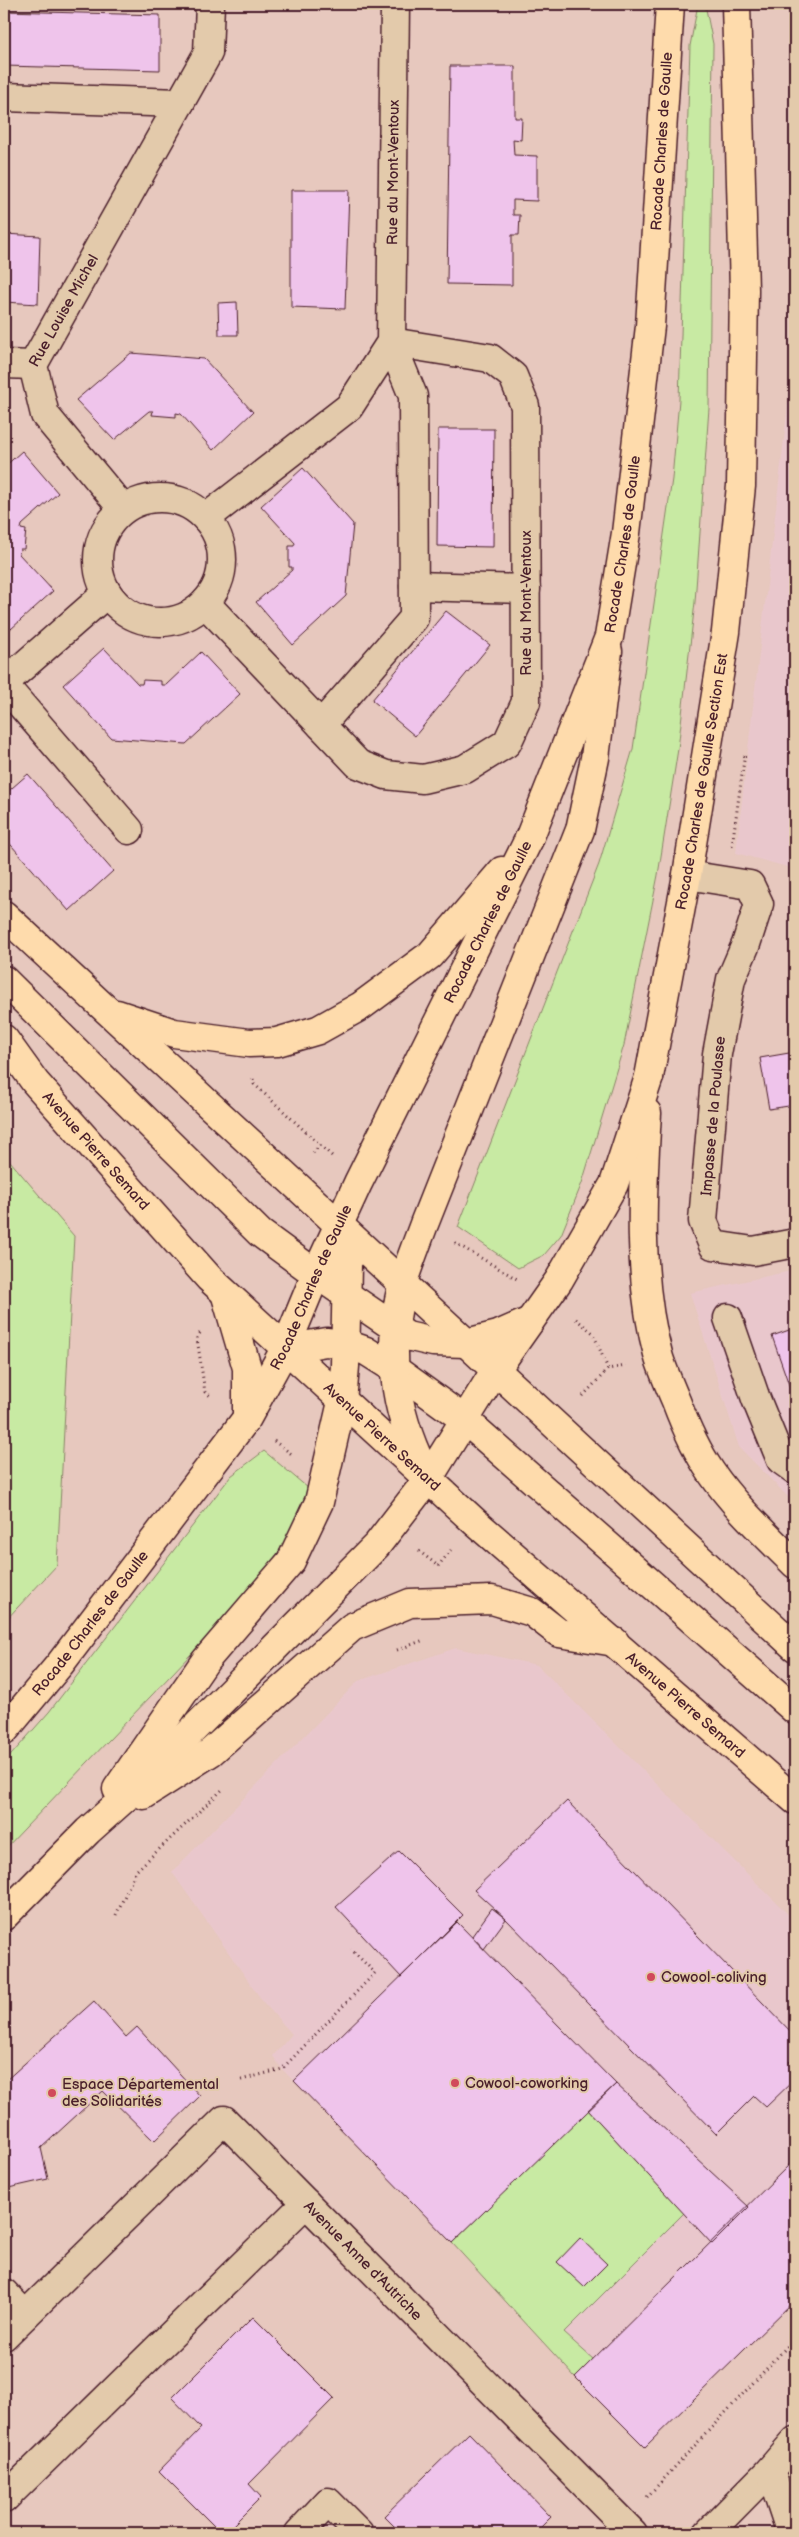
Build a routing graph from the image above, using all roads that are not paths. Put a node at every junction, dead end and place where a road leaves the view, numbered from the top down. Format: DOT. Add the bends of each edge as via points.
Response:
graph roads {
  1 [pos="210,4"];
  2 [pos="395,4"];
  3 [pos="670,4"];
  4 [pos="736,4"];
  5 [pos="4,97"];
  6 [pos="180,103"];
  7 [pos="391,342"];
  8 [pos="4,364"];
  9 [pos="32,365"];
  10 [pos="123,509"];
  11 [pos="206,518"];
  12 [pos="414,586"];
  13 [pos="526,589"];
  14 [pos="107,593"];
  15 [pos="205,603"];
  16 [pos="609,637"];
  17 [pos="4,684"];
  18 [pos="321,725"];
  19 [pos="129,830"];
  20 [pos="528,839"];
  21 [pos="687,875"];
  22 [pos="4,915"];
  23 [pos="4,925"];
  24 [pos="52,961"];
  25 [pos="4,980"];
  26 [pos="107,1011"];
  27 [pos="4,1039"];
  28 [pos="649,1077"];
  29 [pos="339,1223"];
  30 [pos="795,1243"];
  31 [pos="316,1274"];
  32 [pos="403,1282"];
  33 [pos="226,1294"];
  34 [pos="347,1295"];
  35 [pos="728,1318"];
  36 [pos="530,1321"];
  37 [pos="396,1329"];
  38 [pos="466,1343"];
  39 [pos="346,1344"];
  40 [pos="285,1349"];
  41 [pos="393,1368"];
  42 [pos="495,1371"];
  43 [pos="342,1402"];
  44 [pos="248,1418"];
  45 [pos="465,1420"];
  46 [pos="795,1470"];
  47 [pos="428,1479"];
  48 [pos="795,1564"];
  49 [pos="615,1642"];
  50 [pos="795,1647"];
  51 [pos="795,1710"];
  52 [pos="4,1731"];
  53 [pos="795,1800"];
  54 [pos="88,1831"];
  55 [pos="4,1916"];
  56 [pos="306,2203"];
  57 [pos="4,2293"];
  58 [pos="25,2315"];
  59 [pos="4,2336"];
  60 [pos="795,2441"];
  61 [pos="770,2470"];
  62 [pos="4,2500"];
  63 [pos="628,2528"];
  64 [pos="299,2533"];
  65 [pos="359,2533"];
  66 [pos="708,2533"];
  67 [pos="790,2533"];
  1 -- 6 [label="street, Rue Louise Michel" via="208,53"];
  2 -- 7 [label="street, Rue du Mont-Ventoux"];
  3 -- 16 [label="main road, Rocade Charles de Gaulle" via="650,326 626,533"];
  4 -- 21 [label="main road, Rocade Charles de Gaulle Section Est" via="744,290 741,486 726,632"];
  5 -- 6 [label="street"];
  6 -- 9 [label="street, Rue Louise Michel"];
  7 -- 11 [label="street" via="349,407"];
  7 -- 12 [label="street, Rue du Mont-Ventoux" via="414,396"];
  7 -- 13 [label="street, Rue du Mont-Ventoux" via="490,358 513,376 525,406"];
  8 -- 9 [label="street"];
  9 -- 10 [label="street, Rue Louise Michel" via="45,416"];
  10 -- 11 [label="street" via="141,500 162,497 182,501"];
  10 -- 14 [label="street" via="101,538 98,557"];
  11 -- 15 [label="street" via="214,527 221,546 222,567 216,586"];
  12 -- 13 [label="street"];
  12 -- 18 [label="street, Rue du Mont-Ventoux" via="414,618"];
  13 -- 18 [label="street, Rue du Mont-Ventoux" via="526,702 507,743 464,769 423,779 386,776 358,764"];
  14 -- 15 [label="street" via="119,607 135,617 153,622 172,621"];
  14 -- 17 [label="street"];
  15 -- 18 [label="street, Rue du Mont-Ventoux"];
  16 -- 20 [label="main road, Rocade Charles de Gaulle"];
  16 -- 32 [label="main road" via="596,758 580,830"];
  17 -- 19 [label="street"];
  20 -- 26 [label="main road" via="430,955 361,1006 318,1030 277,1042 213,1040 174,1033"];
  20 -- 29 [label="main road, Rocade Charles de Gaulle"];
  21 -- 28 [label="main road, Rocade Charles de Gaulle Section Est"];
  21 -- 30 [label="street, Impasse de la Poulasse" via="750,885 759,904 731,979 717,1054 703,1221 713,1245 753,1251"];
  22 -- 24 [label="main road"];
  23 -- 24 [label="street"];
  24 -- 26 [label="main road"];
  25 -- 31 [label="main road" via="243,1217"];
  26 -- 29 [label="main road"];
  27 -- 33 [label="main road, Avenue Pierre Semard" via="35,1082 208,1278"];
  28 -- 36 [label="main road" via="614,1184 559,1280"];
  28 -- 48 [label="main road" via="642,1211 647,1282 660,1358 686,1426 711,1472 742,1510"];
  29 -- 31 [label="main road, Rocade Charles de Gaulle"];
  29 -- 32 [label="main road"];
  29 -- 34 [label="main road" via="347,1264"];
  31 -- 34 [label="main road"];
  31 -- 40 [label="main road, Rocade Charles de Gaulle"];
  32 -- 37 [label="main road"];
  32 -- 38 [label="main road"];
  33 -- 40 [label="main road, Avenue Pierre Semard"];
  33 -- 44 [label="main road" via="247,1368"];
  34 -- 37 [label="main road"];
  34 -- 39 [label="main road"];
  35 -- 46 [label="street" via="756,1399 782,1460"];
  36 -- 38 [label="main road" via="498,1336"];
  36 -- 42 [label="main road"];
  37 -- 38 [label="main road" via="407,1336 434,1342"];
  37 -- 41 [label="main road"];
  38 -- 42 [label="main road"];
  39 -- 40 [label="main road" via="326,1342"];
  39 -- 41 [label="main road" via="366,1351"];
  39 -- 43 [label="main road"];
  40 -- 43 [label="main road, Avenue Pierre Semard"];
  40 -- 44 [label="main road, Rocade Charles de Gaulle"];
  41 -- 45 [label="main road"];
  41 -- 47 [label="main road" via="410,1442"];
  42 -- 45 [label="main road"];
  42 -- 50 [label="main road"];
  43 -- 47 [label="main road, Avenue Pierre Semard"];
  43 -- 54 [label="main road" via="319,1502 291,1562 206,1660"];
  44 -- 52 [label="main road, Rocade Charles de Gaulle" via="60,1664"];
  45 -- 47 [label="main road"];
  45 -- 51 [label="main road"];
  47 -- 49 [label="main road, Avenue Pierre Semard"];
  47 -- 54 [label="main road" via="377,1545"];
  49 -- 53 [label="main road, Avenue Pierre Semard"];
  49 -- 54 [label="main road" via="559,1633 532,1612 492,1600 410,1604 352,1627 211,1752"];
  54 -- 55 [label="main road"];
  56 -- 58 [label="street" via="224,2120"];
  56 -- 62 [label="street, Avenue Anne d'Autriche"];
  56 -- 63 [label="street, Avenue Anne d'Autriche"];
  57 -- 58 [label="street"];
  58 -- 59 [label="street"];
  60 -- 61 [label="street"];
  61 -- 66 [label="street"];
  61 -- 67 [label="street"];
  64 -- 65 [label="street" via="328,2502"];
}
